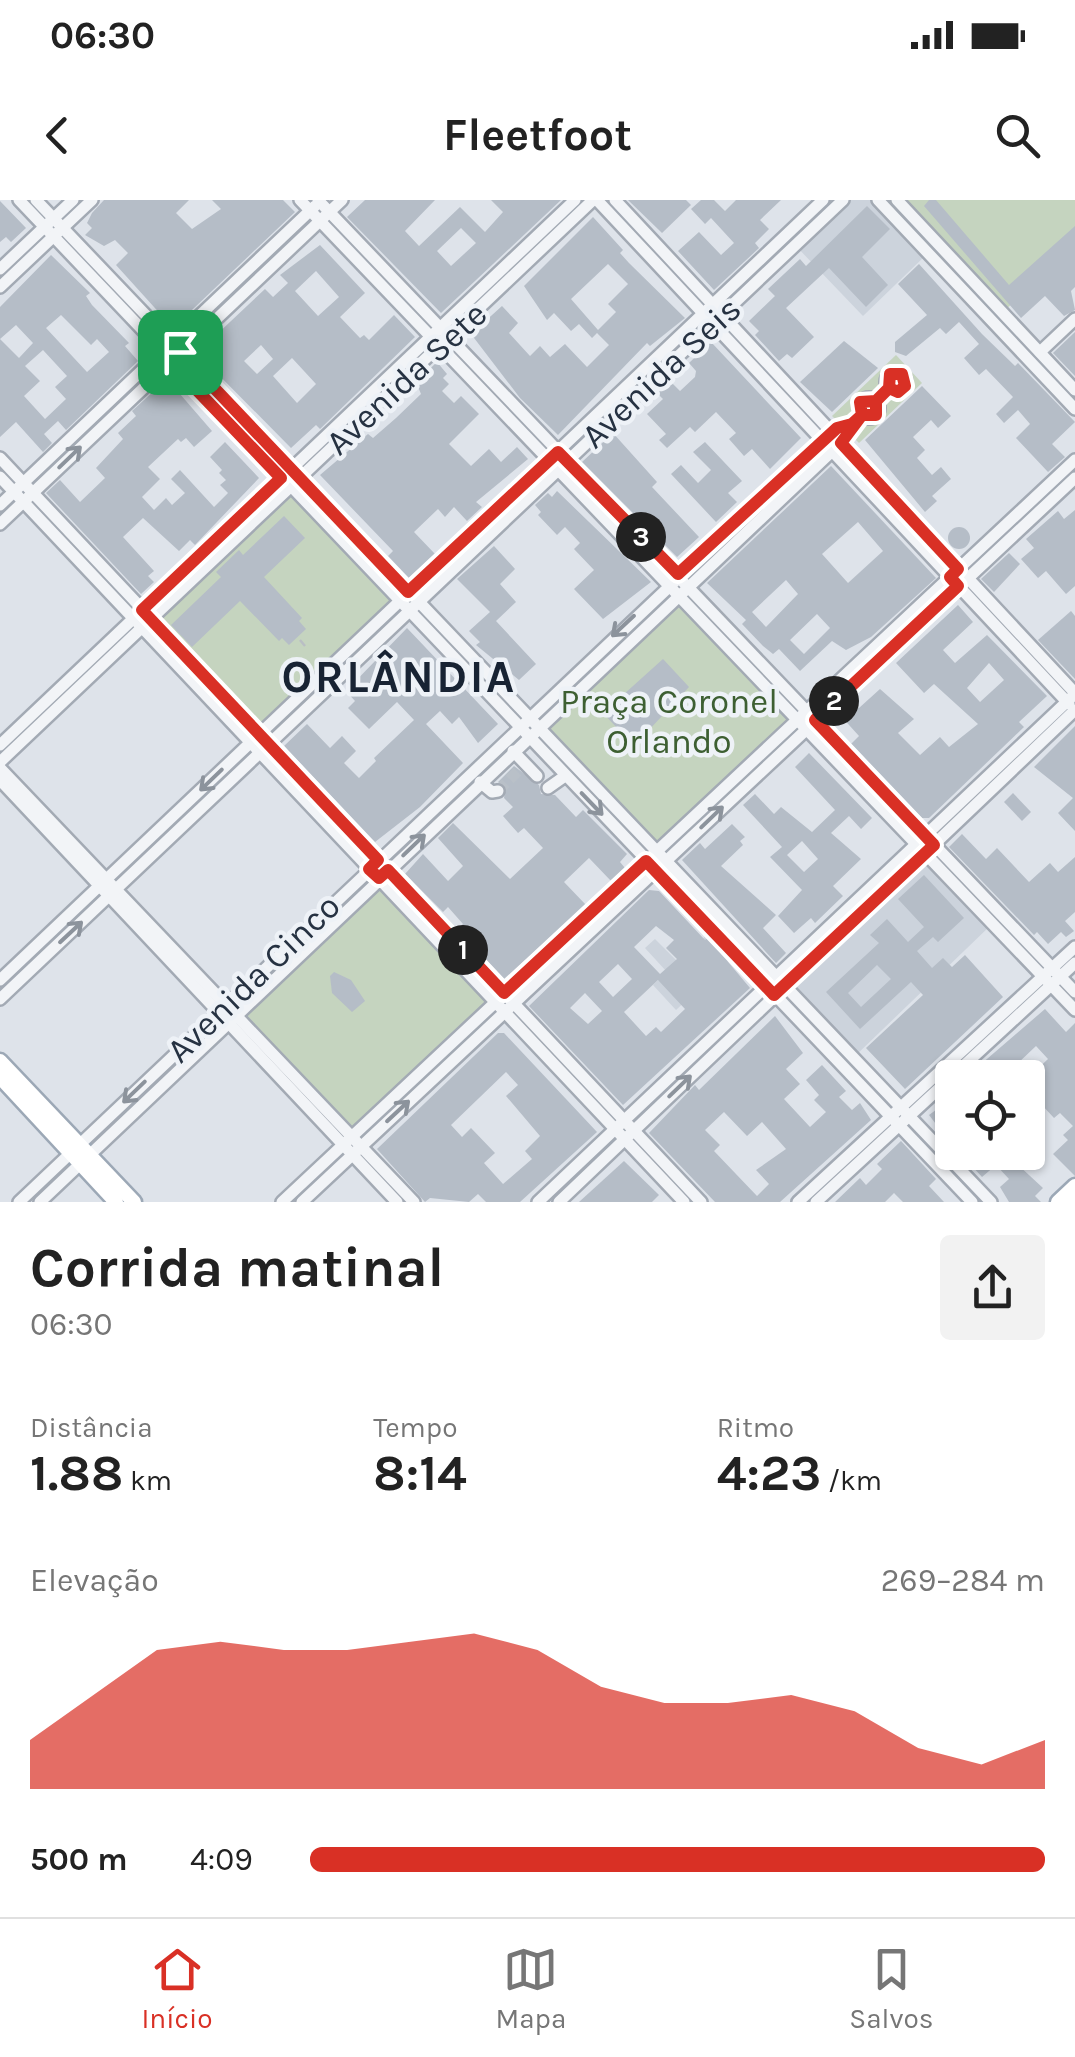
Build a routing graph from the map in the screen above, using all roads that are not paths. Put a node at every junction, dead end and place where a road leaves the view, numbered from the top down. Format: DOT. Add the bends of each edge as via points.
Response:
graph roads {
  1 [pos="19,200"];
  2 [pos="36,200"];
  3 [pos="73,200"];
  4 [pos="92,200"];
  5 [pos="300,200"];
  6 [pos="342,200"];
  7 [pos="574,200"];
  8 [pos="595,200"];
  9 [pos="615,200"];
  10 [pos="823,200"];
  11 [pos="843,200"];
  12 [pos="878,200"];
  13 [pos="897,200"];
  14 [pos="320,207"];
  15 [pos="54,228"];
  16 [pos="0,269"];
  17 [pos="0,287"];
  18 [pos="707,310"];
  19 [pos="1075,319"];
  20 [pos="717,320"];
  21 [pos="440,337"];
  22 [pos="171,352"];
  23 [pos="1040,352"];
  24 [pos="889,388"];
  25 [pos="1075,390"];
  26 [pos="1075,410"];
  27 [pos="832,442"];
  28 [pos="0,458"];
  29 [pos="1075,460"];
  30 [pos="558,461"];
  31 [pos="0,477"];
  32 [pos="1075,478"];
  33 [pos="290,479"];
  34 [pos="24,492"];
  35 [pos="0,505"];
  36 [pos="0,524"];
  37 [pos="678,574"];
  38 [pos="958,577"];
  39 [pos="668,584"];
  40 [pos="683,590"];
  41 [pos="403,596"];
  42 [pos="413,606"];
  43 [pos="142,619"];
  44 [pos="1074,703"];
  45 [pos="800,714"];
  46 [pos="522,721"];
  47 [pos="810,724"];
  48 [pos="538,727"];
  49 [pos="528,737"];
  50 [pos="254,738"];
  51 [pos="0,744"];
  52 [pos="264,748"];
  53 [pos="513,750"];
  54 [pos="540,750"];
  55 [pos="0,765"];
  56 [pos="523,766"];
  57 [pos="537,776"];
  58 [pos="565,776"];
  59 [pos="0,780"];
  60 [pos="480,782"];
  61 [pos="548,788"];
  62 [pos="498,791"];
  63 [pos="925,844"];
  64 [pos="655,861"];
  65 [pos="379,869"];
  66 [pos="102,883"];
  67 [pos="113,893"];
  68 [pos="1075,946"];
  69 [pos="1075,963"];
  70 [pos="1052,976"];
  71 [pos="0,980"];
  72 [pos="775,987"];
  73 [pos="1075,992"];
  74 [pos="499,997"];
  75 [pos="0,999"];
  76 [pos="223,1007"];
  77 [pos="509,1008"];
  78 [pos="1075,1010"];
  79 [pos="233,1017"];
  80 [pos="0,1061"];
  81 [pos="0,1078"];
  82 [pos="900,1116"];
  83 [pos="620,1125"];
  84 [pos="630,1135"];
  85 [pos="347,1140"];
  86 [pos="357,1151"];
  87 [pos="80,1154"];
  88 [pos="1075,1186"];
  89 [pos="19,1202"];
  90 [pos="40,1202"];
  91 [pos="116,1202"];
  92 [pos="134,1202"];
  93 [pos="282,1202"];
  94 [pos="302,1202"];
  95 [pos="397,1202"];
  96 [pos="414,1202"];
  97 [pos="538,1202"];
  98 [pos="559,1202"];
  99 [pos="684,1202"];
  100 [pos="701,1202"];
  101 [pos="798,1202"];
  102 [pos="816,1202"];
  103 [pos="972,1202"];
  104 [pos="991,1202"];
  105 [pos="1058,1202"];
  1 -- 15 [label="street"];
  2 -- 15 [label="street"];
  3 -- 15 [label="street"];
  4 -- 15 [label="street"];
  5 -- 14 [label="street"];
  6 -- 14 [label="street"];
  7 -- 21 [label="street, Avenida Sete"];
  8 -- 18 [label="street"];
  8 -- 21 [label="street, Avenida Sete"];
  9 -- 18 [label="street"];
  10 -- 18 [label="street, Avenida Seis"];
  11 -- 20 [label="street, Avenida Seis"];
  12 -- 26 [label="street"];
  13 -- 23 [label="street"];
  14 -- 21 [label="street"];
  14 -- 22 [label="street"];
  15 -- 16 [label="street"];
  15 -- 17 [label="street"];
  15 -- 22 [label="street"];
  18 -- 20 [label="street"];
  18 -- 30 [label="street, Avenida Seis"];
  19 -- 23 [label="street"];
  20 -- 27 [label="street"];
  20 -- 30 [label="street, Avenida Seis"];
  21 -- 30 [label="street"];
  21 -- 33 [label="street, Avenida Sete"];
  22 -- 33 [label="street"];
  22 -- 34 [label="street"];
  23 -- 25 [label="street"];
  24 -- 27 [label="street, Avenida Cinco" via="876,401 876,415 857,419"];
  27 -- 37 [label="street, Avenida Cinco"];
  27 -- 38 [label="street"];
  27 -- 40 [label="street, Avenida Cinco"];
  28 -- 34 [label="street"];
  29 -- 38 [label="street"];
  30 -- 37 [label="street"];
  30 -- 39 [label="street"];
  30 -- 41 [label="street, Avenida Seis"];
  30 -- 42 [label="street, Avenida Seis"];
  31 -- 34 [label="street"];
  32 -- 38 [label="street"];
  33 -- 41 [label="street"];
  33 -- 43 [label="street, Avenida Sete"];
  34 -- 35 [label="street"];
  34 -- 36 [label="street"];
  34 -- 43 [label="street"];
  37 -- 39 [label="street, Avenida Cinco"];
  37 -- 40 [label="street"];
  38 -- 44 [label="street"];
  38 -- 45 [label="street"];
  38 -- 47 [label="street"];
  39 -- 40 [label="street"];
  39 -- 46 [label="street, Avenida Cinco, one-way"];
  40 -- 45 [label="street"];
  40 -- 48 [label="street, Avenida Cinco"];
  41 -- 42 [label="street"];
  41 -- 50 [label="street, Avenida Seis"];
  42 -- 46 [label="street"];
  42 -- 52 [label="street, Avenida Seis"];
  43 -- 50 [label="street"];
  43 -- 51 [label="street, Avenida Sete"];
  43 -- 55 [label="street, Avenida Sete"];
  44 -- 63 [label="street"];
  45 -- 47 [label="street"];
  45 -- 64 [label="street"];
  46 -- 48 [label="street"];
  46 -- 49 [label="street"];
  46 -- 65 [label="street, Avenida Cinco"];
  47 -- 63 [label="street"];
  64 -- 47 [label="street, one-way"];
  48 -- 49 [label="street, Avenida Cinco"];
  48 -- 64 [label="street"];
  49 -- 53 [label="street, Avenida Cinco"];
  49 -- 54 [label="street"];
  50 -- 52 [label="street"];
  50 -- 66 [label="street, Avenida Seis, one-way"];
  52 -- 65 [label="street"];
  52 -- 67 [label="street, Avenida Seis"];
  53 -- 56 [label="street"];
  53 -- 60 [label="street, Avenida Cinco"];
  54 -- 56 [label="street"];
  54 -- 58 [label="street"];
  55 -- 66 [label="street"];
  56 -- 57 [label="street"];
  58 -- 61 [label="street"];
  58 -- 64 [label="street, one-way"];
  59 -- 66 [label="street"];
  60 -- 62 [label="street"];
  65 -- 60 [label="street, Avenida Cinco, one-way"];
  63 -- 70 [label="street"];
  63 -- 72 [label="street"];
  64 -- 72 [label="street"];
  64 -- 74 [label="street"];
  64 -- 77 [label="street"];
  65 -- 74 [label="street"];
  65 -- 76 [label="street, Avenida Cinco"];
  65 -- 79 [label="street, Avenida Cinco"];
  66 -- 67 [label="street"];
  66 -- 71 [label="street, Avenida Seis"];
  75 -- 67 [label="street, Avenida Seis, one-way"];
  67 -- 76 [label="street"];
  68 -- 70 [label="street"];
  69 -- 70 [label="street"];
  70 -- 73 [label="street"];
  70 -- 78 [label="street"];
  70 -- 82 [label="street"];
  72 -- 82 [label="street"];
  72 -- 83 [label="street"];
  84 -- 72 [label="street, one-way"];
  74 -- 77 [label="street"];
  74 -- 85 [label="street"];
  76 -- 79 [label="street"];
  76 -- 87 [label="street, Avenida Cinco, one-way"];
  77 -- 83 [label="street"];
  86 -- 77 [label="street, one-way"];
  79 -- 85 [label="street"];
  79 -- 87 [label="street, Avenida Cinco"];
  80 -- 87 [label="main road"];
  81 -- 87 [label="main road"];
  82 -- 101 [label="street"];
  82 -- 102 [label="street"];
  82 -- 103 [label="street"];
  82 -- 104 [label="street"];
  83 -- 84 [label="street"];
  83 -- 97 [label="street"];
  84 -- 98 [label="street"];
  84 -- 99 [label="street"];
  84 -- 100 [label="street"];
  85 -- 86 [label="street"];
  85 -- 93 [label="street"];
  86 -- 94 [label="street"];
  86 -- 95 [label="street"];
  86 -- 96 [label="street"];
  87 -- 89 [label="street, Avenida Cinco"];
  87 -- 90 [label="street, Avenida Cinco"];
  87 -- 91 [label="main road"];
  87 -- 92 [label="main road"];
  88 -- 105 [label="main road"];
}
